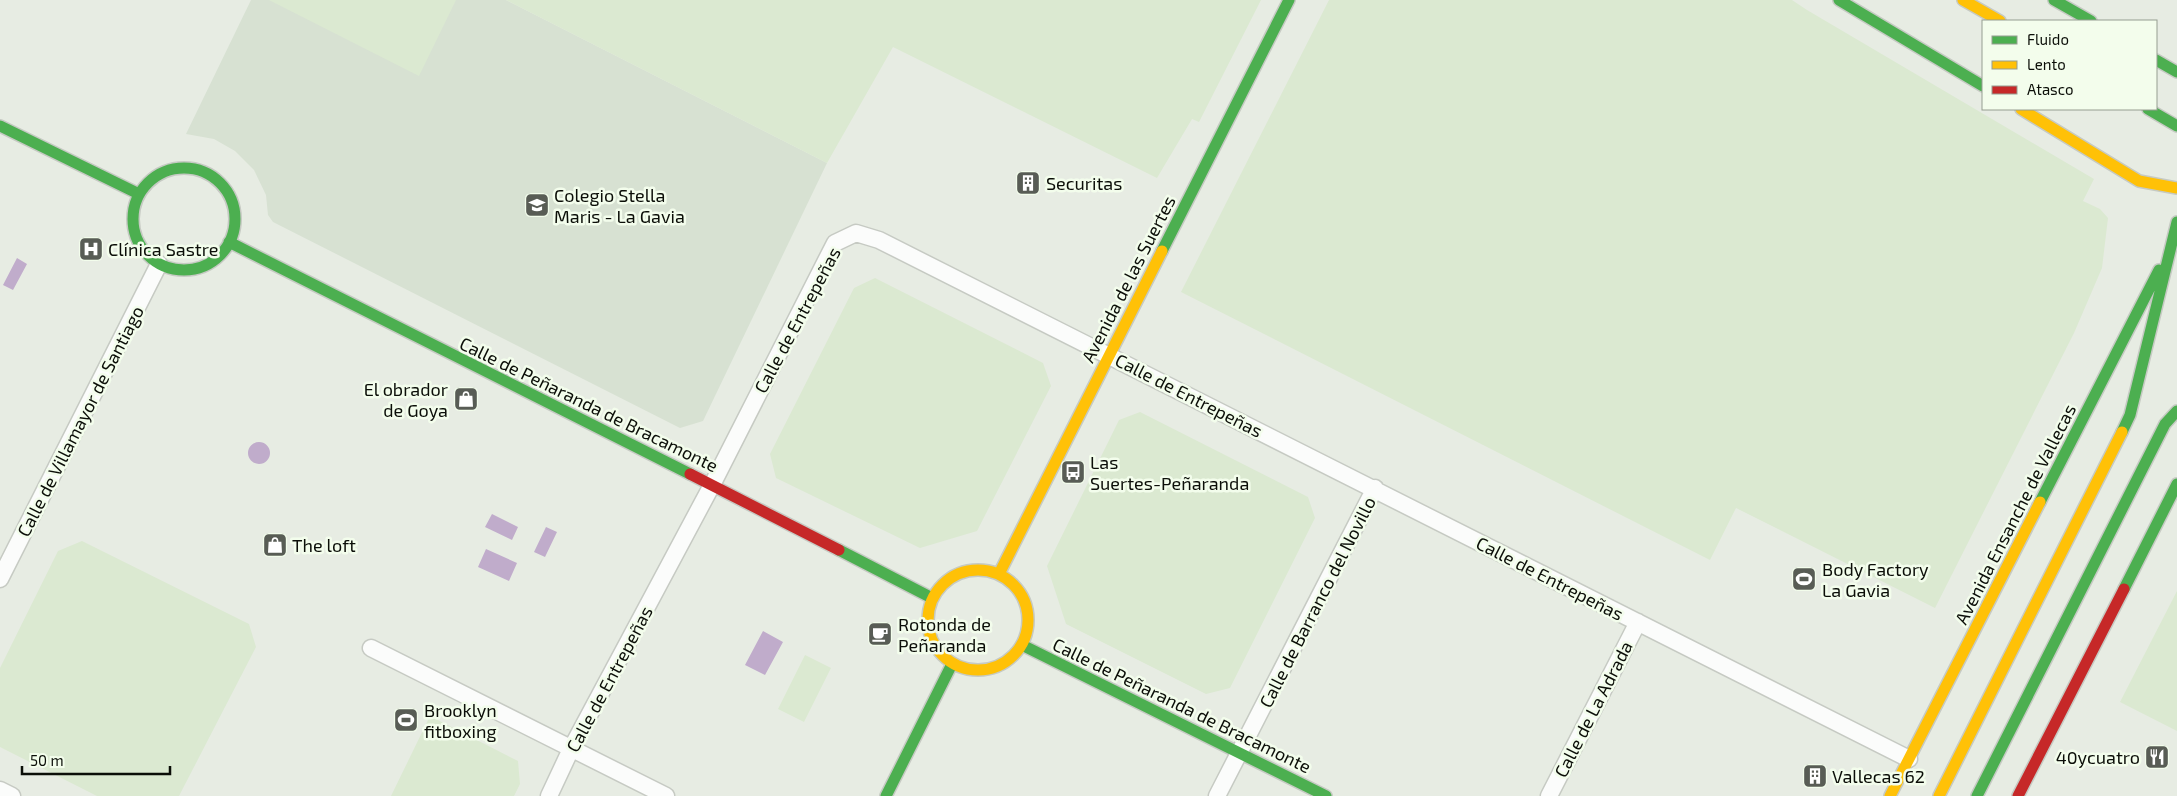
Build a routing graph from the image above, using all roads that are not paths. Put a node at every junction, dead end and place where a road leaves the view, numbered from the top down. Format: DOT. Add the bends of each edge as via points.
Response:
graph roads {
  1 [pos="1289,0"];
  2 [pos="1839,0"];
  3 [pos="1963,0"];
  4 [pos="2054,0"];
  5 [pos="1998,20"];
  6 [pos="2089,20"];
  7 [pos="2157,61"];
  8 [pos="2177,72"];
  9 [pos="1982,85"];
  10 [pos="2023,110"];
  11 [pos="2150,110"];
  12 [pos="0,126"];
  13 [pos="2177,126"];
  14 [pos="2177,188"];
  15 [pos="139,194"];
  16 [pos="2177,222"];
  17 [pos="229,242"];
  18 [pos="2170,248"];
  19 [pos="159,264"];
  20 [pos="1110,355"];
  21 [pos="2177,411"];
  22 [pos="2177,484"];
  23 [pos="712,485"];
  24 [pos="1375,488"];
  25 [pos="999,574"];
  26 [pos="0,578"];
  27 [pos="932,598"];
  28 [pos="1638,622"];
  29 [pos="1022,645"];
  30 [pos="370,648"];
  31 [pos="952,664"];
  32 [pos="572,748"];
  33 [pos="1240,752"];
  34 [pos="1909,759"];
  35 [pos="0,790"];
  36 [pos="12,796"];
  37 [pos="549,796"];
  38 [pos="666,796"];
  39 [pos="886,796"];
  40 [pos="1217,796"];
  41 [pos="1326,796"];
  42 [pos="1549,796"];
  43 [pos="1890,796"];
  44 [pos="1939,796"];
  45 [pos="1977,796"];
  46 [pos="2018,796"];
  1 -- 20 [label="main road, Avenida de las Suertes"];
  2 -- 9 [label="main road"];
  3 -- 5 [label="main road"];
  4 -- 6 [label="main road"];
  7 -- 8 [label="main road"];
  10 -- 14 [label="main road" via="2139,181"];
  11 -- 13 [label="main road"];
  12 -- 15 [label="main road"];
  15 -- 17 [label="main road" via="150,180 165,171 199,170 215,178 227,191 234,207 234,225"];
  15 -- 19 [label="main road" via="133,216 137,239"];
  16 -- 18 [label="main road, Avenida Ensanche de Vallecas"];
  17 -- 19 [label="main road" via="220,255 206,265 190,270"];
  17 -- 23 [label="main road, Calle de Peñaranda de Bracamonte"];
  18 -- 34 [label="main road, Avenida Ensanche de Vallecas"];
  18 -- 44 [label="main road, Avenida Ensanche de Vallecas" via="2130,415"];
  19 -- 26 [label="street, Calle de Villamayor de Santiago"];
  20 -- 23 [label="street, Calle de Entrepeñas" via="879,240 856,233 834,244"];
  20 -- 24 [label="street, Calle de Entrepeñas"];
  20 -- 25 [label="main road, Avenida de las Suertes"];
  21 -- 45 [label="main road" via="2165,424"];
  22 -- 46 [label="main road"];
  23 -- 27 [label="main road, Calle de Peñaranda de Bracamonte"];
  23 -- 32 [label="street, Calle de Entrepeñas"];
  24 -- 28 [label="street, Calle de Entrepeñas"];
  24 -- 33 [label="street, Calle de Barranco del Novillo"];
  25 -- 27 [label="main road" via="968,570 941,585"];
  25 -- 29 [label="main road" via="1016,586 1026,604 1029,625"];
  27 -- 31 [label="main road" via="927,616 929,635 938,651"];
  28 -- 34 [label="street, Calle de Entrepeñas"];
  28 -- 42 [label="street, Calle de La Adrada"];
  29 -- 31 [label="main road" via="1009,660 991,669 971,670"];
  29 -- 33 [label="main road, Calle de Peñaranda de Bracamonte"];
  30 -- 32 [label="street"];
  31 -- 39 [label="main road"];
  32 -- 37 [label="street, Calle de Entrepeñas"];
  32 -- 38 [label="street"];
  33 -- 40 [label="street, Calle de Barranco del Novillo"];
  33 -- 41 [label="main road, Calle de Peñaranda de Bracamonte"];
  34 -- 43 [label="main road, Avenida Ensanche de Vallecas"];
  35 -- 36 [label="street"];
}
